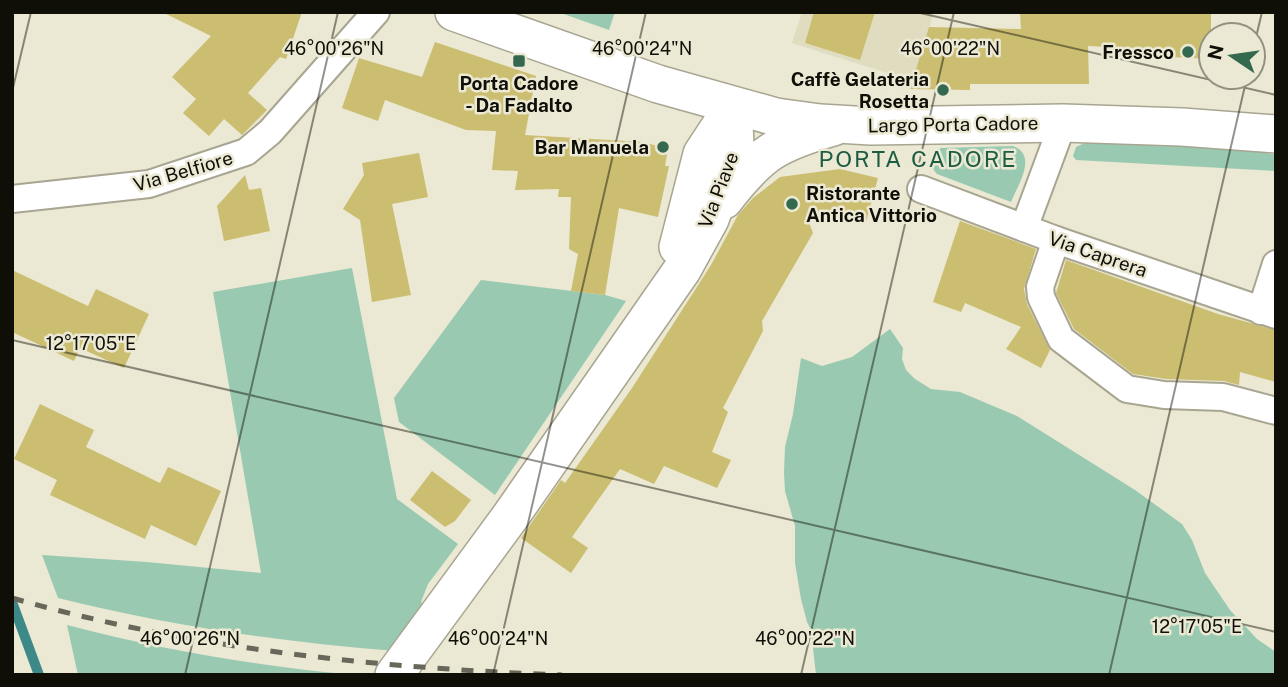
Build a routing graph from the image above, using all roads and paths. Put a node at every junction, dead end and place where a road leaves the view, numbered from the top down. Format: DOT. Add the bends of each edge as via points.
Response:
graph roads {
  1 [pos="376,12"];
  2 [pos="454,12"];
  3 [pos="658,84"];
  4 [pos="733,107"];
  5 [pos="1063,123"];
  6 [pos="844,124"];
  7 [pos="1276,134"];
  8 [pos="696,174"];
  9 [pos="921,189"];
  10 [pos="12,200"];
  11 [pos="710,219"];
  12 [pos="1024,228"];
  13 [pos="1056,240"];
  14 [pos="1276,264"];
  15 [pos="1268,313"];
  16 [pos="642,325"];
  17 [pos="1276,411"];
  18 [pos="394,675"];
  1 -- 10 [label="street, Via Belfiore" via="270,132 246,152 149,184"];
  2 -- 3 [label="main road, Largo Porta Cadore"];
  3 -- 4 [label="main road, Largo Porta Cadore"];
  3 -- 8 [label="main road" via="685,106 695,124"];
  4 -- 6 [label="main road, Largo Porta Cadore"];
  4 -- 8 [label="main road, Via Piave" via="702,154"];
  4 -- 11 [label="main road, Via Piave" via="735,144"];
  5 -- 6 [label="main road, Largo Porta Cadore"];
  5 -- 7 [label="main road, Largo Porta Cadore"];
  5 -- 12 [label="street"];
  6 -- 11 [label="main road, Largo Porta Cadore" via="797,138 766,154 745,173"];
  8 -- 16 [label="main road, Via Piave" via="677,249"];
  9 -- 12 [label="street, Via Caprera"];
  11 -- 16 [label="main road, Via Piave" via="682,270"];
  12 -- 13 [label="street, Via Caprera"];
  13 -- 15 [label="street, Via Caprera"];
  13 -- 17 [label="street" via="1040,287 1041,297 1061,339 1072,348 1127,389 1223,397"];
  14 -- 15 [label="street"];
  16 -- 18 [label="main road, Via Piave"];
}
